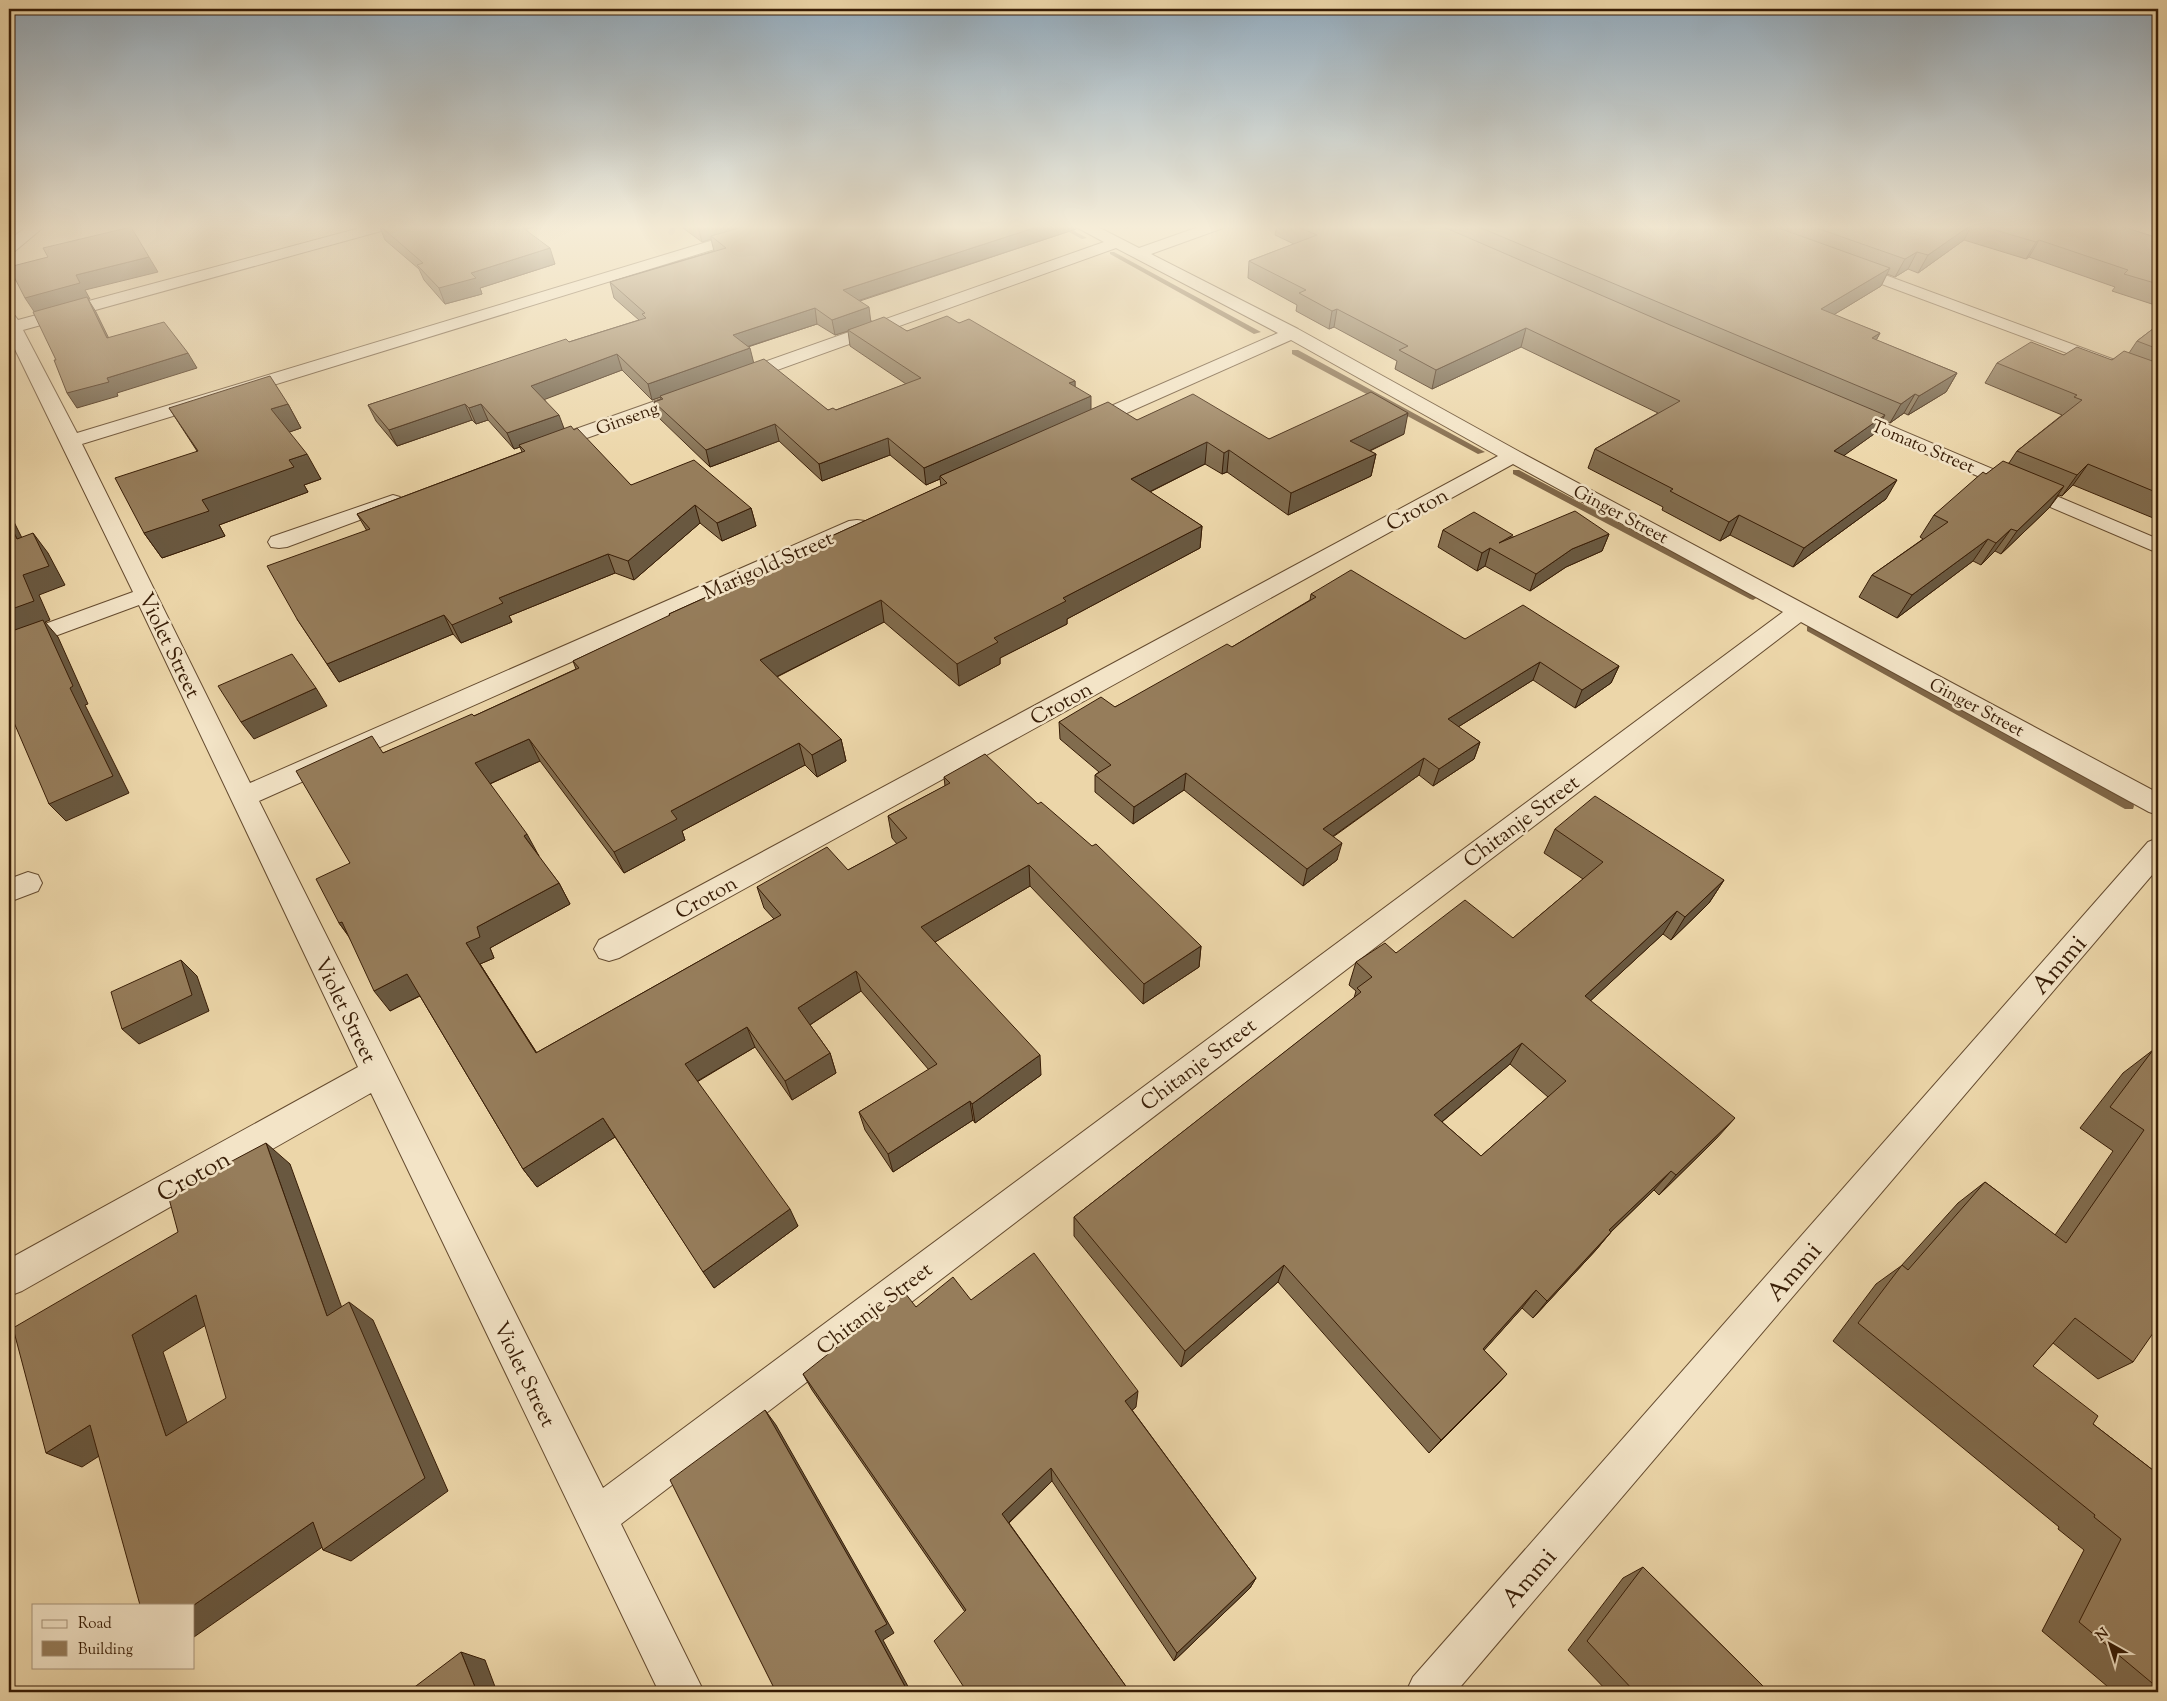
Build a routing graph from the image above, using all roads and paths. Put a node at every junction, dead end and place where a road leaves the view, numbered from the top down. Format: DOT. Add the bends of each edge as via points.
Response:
graph roads {
  1 [pos="87,304"];
  2 [pos="517,304"];
  3 [pos="944,304"];
  4 [pos="1235,304"];
  5 [pos="1950,304"];
  6 [pos="10,325"];
  7 [pos="1292,333"];
  8 [pos="2158,382"];
  9 [pos="1823,404"];
  10 [pos="1064,434"];
  11 [pos="71,442"];
  12 [pos="533,451"];
  13 [pos="1513,456"];
  14 [pos="411,495"];
  15 [pos="873,519"];
  16 [pos="279,542"];
  17 [pos="2158,547"];
  18 [pos="146,595"];
  19 [pos="1800,611"];
  20 [pos="9,645"];
  21 [pos="244,797"];
  22 [pos="2158,805"];
  23 [pos="2158,849"];
  24 [pos="610,949"];
  25 [pos="377,1073"];
  26 [pos="9,1278"];
  27 [pos="596,1518"];
  28 [pos="682,1692"];
  29 [pos="1428,1692"];
  1 -- 6 [label="street"];
  2 -- 11 [label="street"];
  3 -- 12 [label="street, Ginseng"];
  4 -- 7 [label="street, Ginger Street"];
  5 -- 8 [label="street"];
  6 -- 11 [label="street, Violet Street"];
  7 -- 10 [label="street"];
  7 -- 13 [label="street, Ginger Street"];
  9 -- 17 [label="street, Tomato Street"];
  11 -- 18 [label="street, Violet Street"];
  13 -- 19 [label="street, Ginger Street"];
  13 -- 24 [label="street, Croton"];
  14 -- 16 [label="street"];
  15 -- 21 [label="street, Marigold Street"];
  18 -- 20 [label="street"];
  18 -- 21 [label="street, Violet Street"];
  19 -- 22 [label="street, Ginger Street"];
  19 -- 27 [label="street, Chitanje Street"];
  21 -- 25 [label="street, Violet Street"];
  23 -- 29 [label="street, Ammi"];
  25 -- 26 [label="street, Croton"];
  25 -- 27 [label="street, Violet Street"];
  27 -- 28 [label="street, Violet Street"];
}
